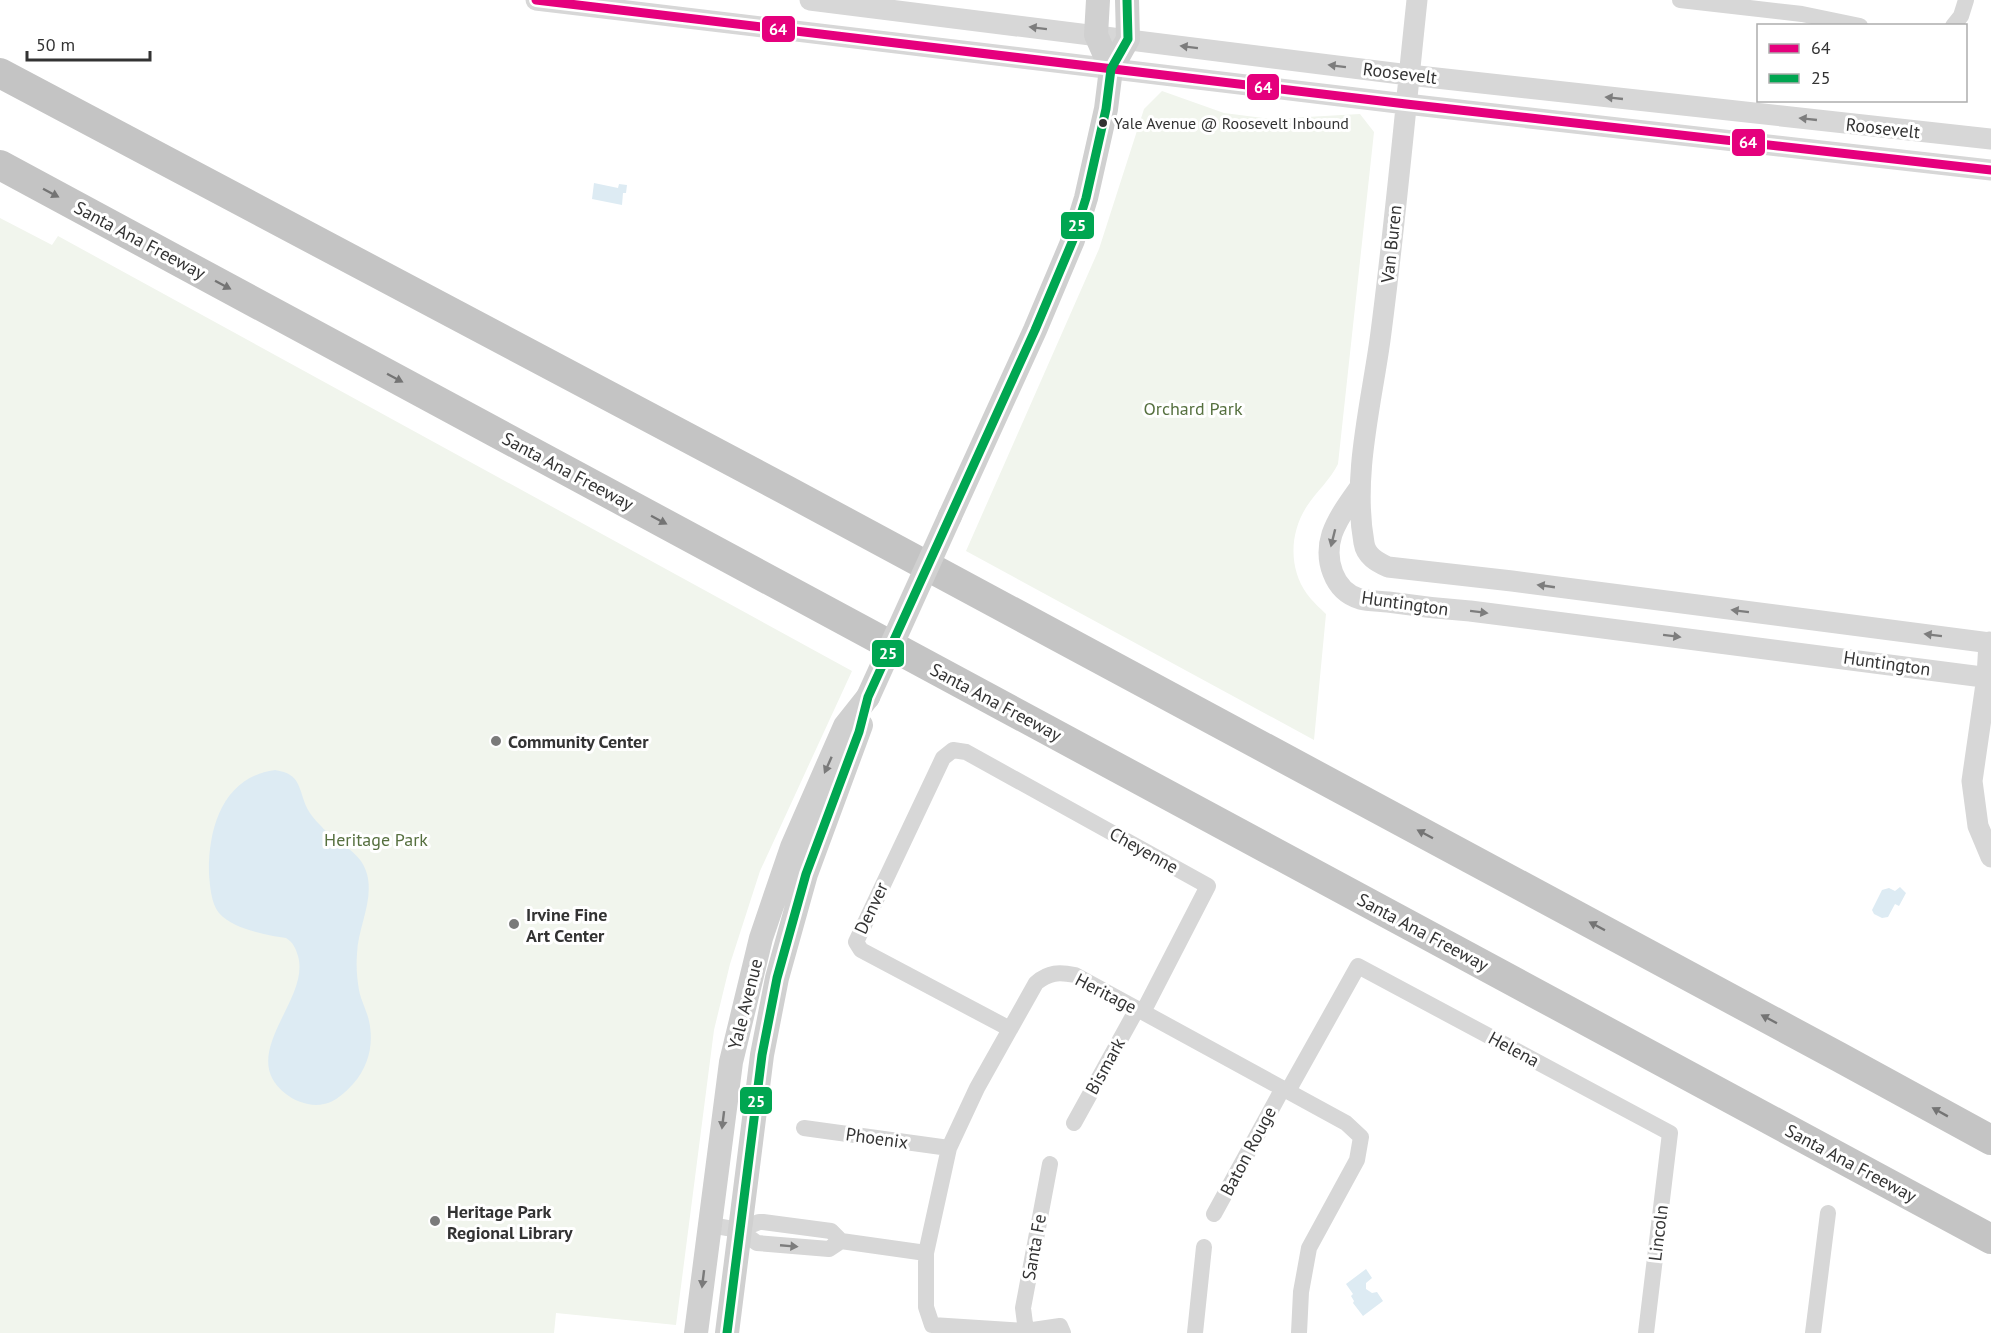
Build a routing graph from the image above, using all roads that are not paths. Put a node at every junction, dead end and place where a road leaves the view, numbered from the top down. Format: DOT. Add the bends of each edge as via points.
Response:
graph roads {
  1 [pos="536,0"];
  2 [pos="810,0"];
  3 [pos="1098,0"];
  4 [pos="1127,0"];
  5 [pos="1417,0"];
  6 [pos="1680,0"];
  7 [pos="1966,0"];
  8 [pos="638,6"];
  9 [pos="1803,7"];
  10 [pos="1854,24"];
  11 [pos="1955,24"];
  12 [pos="1096,35"];
  13 [pos="1128,39"];
  14 [pos="1111,69"];
  15 [pos="0,73"];
  16 [pos="1409,75"];
  17 [pos="1406,104"];
  18 [pos="1991,139"];
  19 [pos="0,165"];
  20 [pos="1991,170"];
  21 [pos="1360,487"];
  22 [pos="1990,642"];
  23 [pos="1989,677"];
  24 [pos="868,697"];
  25 [pos="953,750"];
  26 [pos="1991,857"];
  27 [pos="1358,966"];
  28 [pos="1140,1010"];
  29 [pos="1010,1029"];
  30 [pos="1285,1089"];
  31 [pos="1074,1123"];
  32 [pos="804,1128"];
  33 [pos="1670,1133"];
  34 [pos="1991,1140"];
  35 [pos="949,1148"];
  36 [pos="1050,1164"];
  37 [pos="1828,1213"];
  38 [pos="1214,1215"];
  39 [pos="710,1225"];
  40 [pos="739,1230"];
  41 [pos="1991,1239"];
  42 [pos="1204,1248"];
  43 [pos="926,1253"];
  44 [pos="927,1329"];
  45 [pos="1062,1330"];
  46 [pos="1026,1331"];
  47 [pos="696,1333"];
  48 [pos="727,1333"];
  49 [pos="1195,1333"];
  50 [pos="1299,1333"];
  51 [pos="1647,1333"];
  52 [pos="1814,1333"];
  1 -- 8 [label="street, Roosevelt"];
  12 -- 2 [label="street, Roosevelt, one-way"];
  3 -- 12 [label="main road"];
  4 -- 13 [label="main road"];
  5 -- 16 [label="street, Van Buren"];
  6 -- 9 [label="street"];
  7 -- 11 [label="street"];
  8 -- 14 [label="street, Roosevelt"];
  9 -- 10 [label="street"];
  12 -- 13 [label="street, Roosevelt"];
  12 -- 14 [label="main road"];
  13 -- 14 [label="main road, Yale Avenue"];
  16 -- 13 [label="street, Roosevelt, one-way"];
  14 -- 17 [label="street, Roosevelt"];
  14 -- 24 [label="main road, Yale Avenue, bridge" via="1106,110 1073,240"];
  34 -- 15 [label="highway, one-way" via="818,507"];
  16 -- 17 [label="street, Van Buren"];
  18 -- 16 [label="street, Roosevelt, one-way"];
  17 -- 20 [label="street, Roosevelt"];
  17 -- 21 [label="street, Van Buren"];
  19 -- 41 [label="highway, Santa Ana Freeway, one-way"];
  22 -- 21 [label="street, Huntington, one-way" via="1388,567 1376,562 1364,545"];
  21 -- 23 [label="street, Huntington, one-way" via="1332,535 1329,562 1337,582 1360,599"];
  22 -- 23 [label="street"];
  23 -- 26 [label="street" via="1972,781 1978,826"];
  24 -- 39 [label="main road, Yale Avenue, one-way" via="845,726 792,847 761,938 731,1062"];
  24 -- 40 [label="main road, Yale Avenue" via="859,732 806,874 777,978 762,1055"];
  25 -- 28 [label="street, Cheyenne" via="966,752 1208,886"];
  25 -- 29 [label="street, Denver" via="943,758 856,942 861,950"];
  27 -- 30 [label="street, Baton Rouge"];
  27 -- 33 [label="street, Helena"];
  28 -- 29 [label="street, Heritage" via="1075,975 1057,972 1036,983"];
  28 -- 30 [label="street, Heritage"];
  28 -- 31 [label="street, Bismark"];
  29 -- 35 [label="street, Heritage"];
  30 -- 38 [label="street, Baton Rouge"];
  30 -- 50 [label="street, Heritage" via="1346,1123 1360,1137 1358,1160 1309,1248"];
  32 -- 35 [label="street, Phoenix"];
  33 -- 51 [label="street, Lincoln"];
  35 -- 43 [label="street, Heritage"];
  36 -- 46 [label="street, Santa Fe" via="1023,1308"];
  37 -- 52 [label="street"];
  39 -- 40 [label="street"];
  39 -- 47 [label="main road, Yale Avenue, one-way"];
  40 -- 43 [label="street" via="757,1243 829,1250 841,1241"];
  40 -- 48 [label="main road, Yale Avenue"];
  42 -- 49 [label="street"];
  43 -- 44 [label="street, Heritage"];
  44 -- 46 [label="street, Heritage"];
  45 -- 46 [label="street, Heritage"];
}
